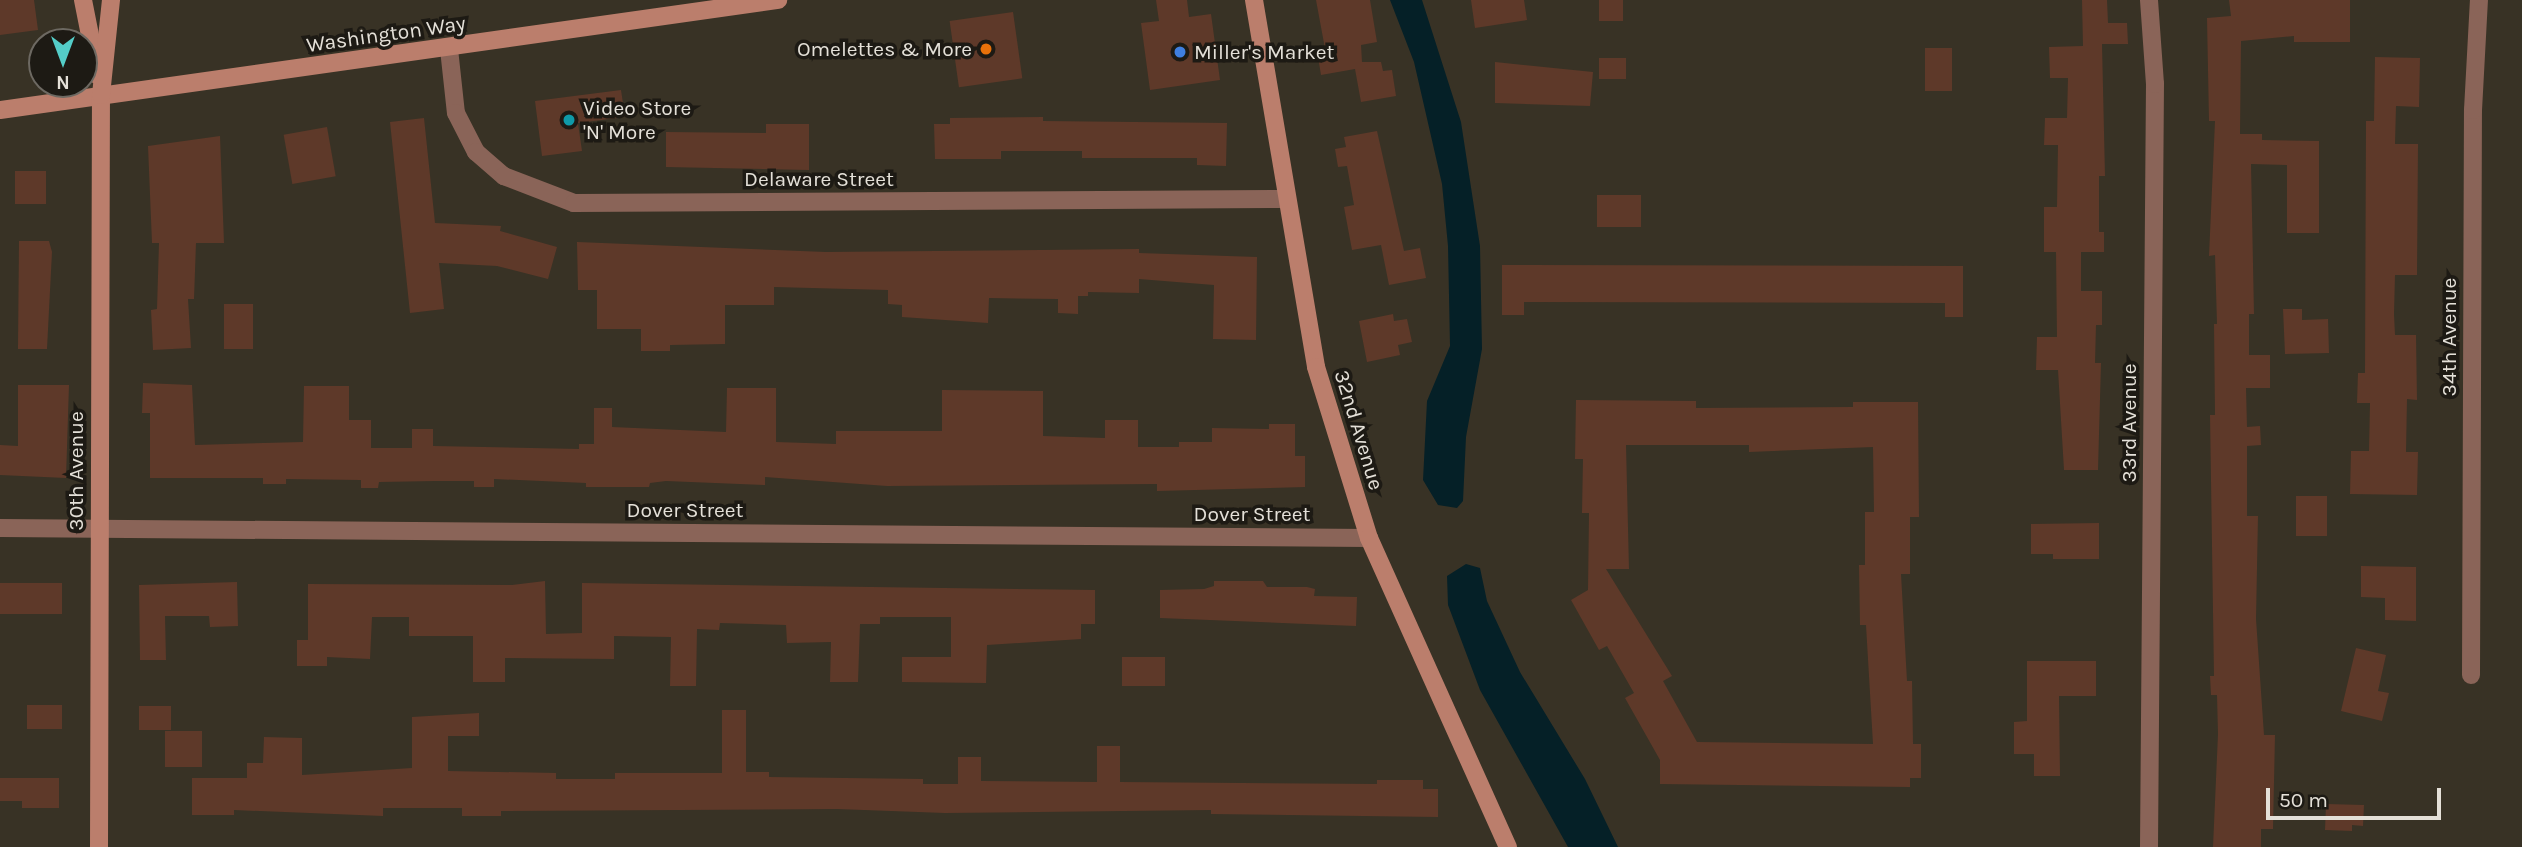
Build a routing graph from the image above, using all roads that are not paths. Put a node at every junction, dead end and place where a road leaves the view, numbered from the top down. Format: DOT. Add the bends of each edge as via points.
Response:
graph roads {
  1 [pos="83,0"];
  2 [pos="111,0"];
  3 [pos="778,0"];
  4 [pos="1254,0"];
  5 [pos="2149,0"];
  6 [pos="2479,0"];
  7 [pos="449,49"];
  8 [pos="101,94"];
  9 [pos="0,110"];
  10 [pos="1285,199"];
  11 [pos="0,528"];
  12 [pos="98,529"];
  13 [pos="1369,538"];
  14 [pos="2471,675"];
  15 [pos="99,847"];
  16 [pos="1508,847"];
  17 [pos="2149,847"];
  1 -- 8 [label="street, 30th Avenue"];
  2 -- 8 [label="street, 30th Avenue"];
  3 -- 7 [label="street, Washington Way"];
  4 -- 10 [label="street, 32nd Avenue"];
  5 -- 17 [label="street, 33rd Avenue" via="2155,84"];
  6 -- 14 [label="street, 34th Avenue" via="2473,110"];
  7 -- 8 [label="street, Washington Way"];
  7 -- 10 [label="street, Delaware Street" via="456,113 476,152 504,176 574,202"];
  8 -- 9 [label="street, Washington Way"];
  8 -- 12 [label="street, 30th Avenue"];
  10 -- 13 [label="street, 32nd Avenue" via="1316,367"];
  11 -- 12 [label="street, Dover Street"];
  12 -- 13 [label="street, Dover Street"];
  12 -- 15 [label="street, 30th Avenue"];
  13 -- 16 [label="street, 32nd Avenue"];
}
